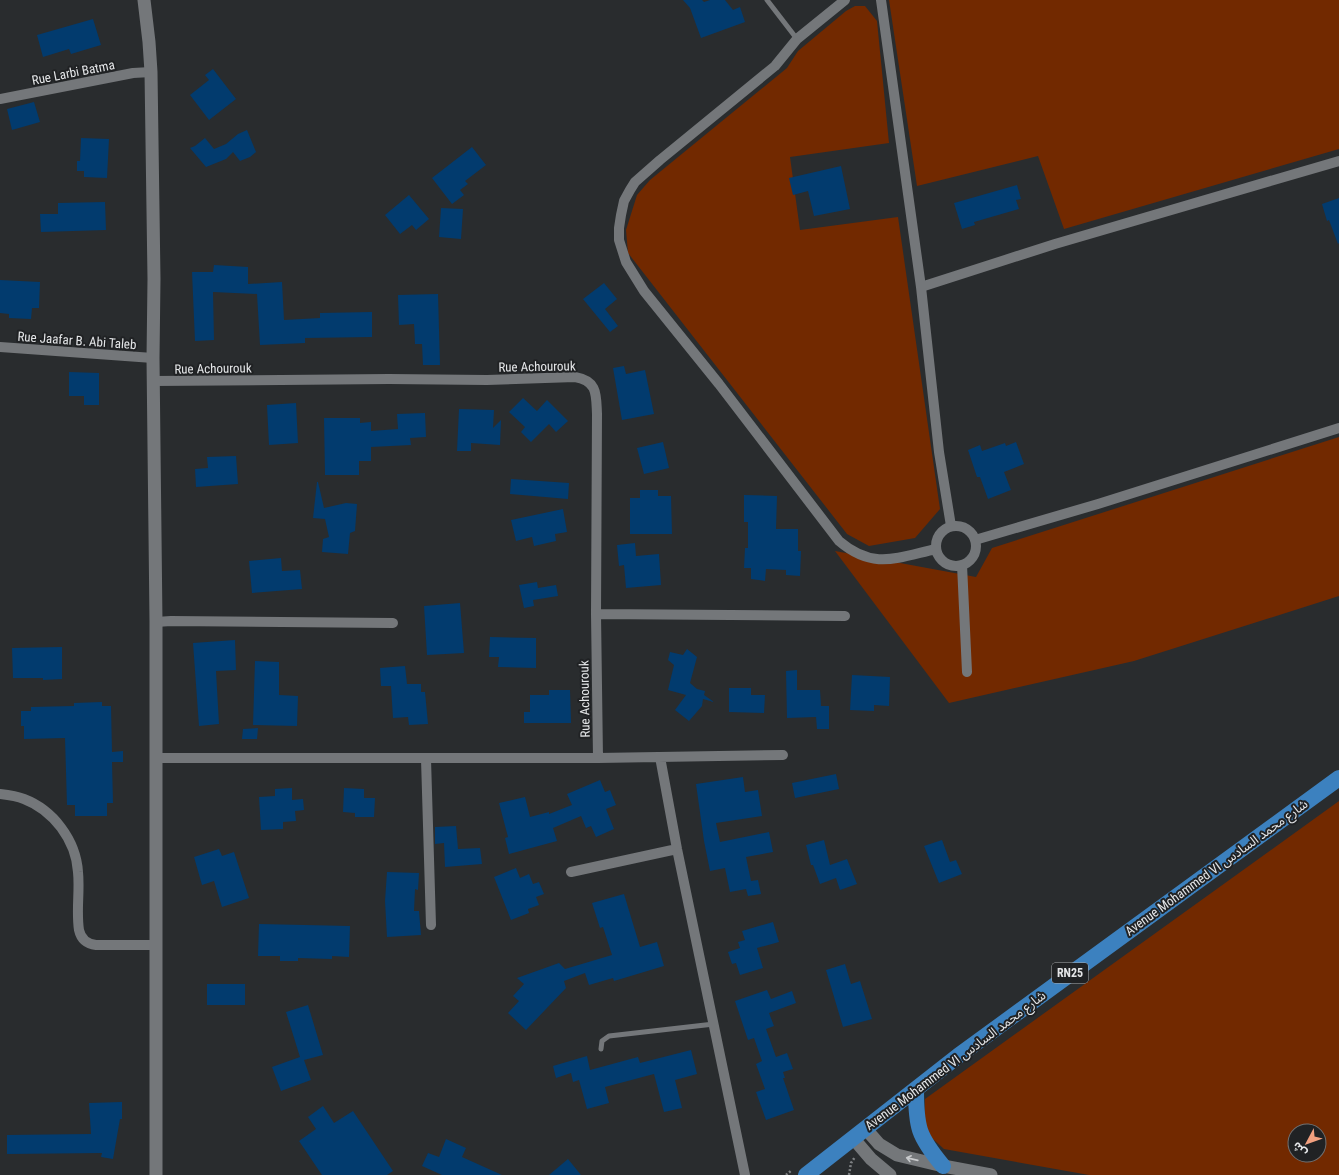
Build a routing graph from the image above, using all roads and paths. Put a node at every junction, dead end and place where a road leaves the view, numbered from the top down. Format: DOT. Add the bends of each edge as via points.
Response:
graph roads {
  1 [pos="144,0"];
  2 [pos="767,0"];
  3 [pos="845,0"];
  4 [pos="881,0"];
  5 [pos="797,39"];
  6 [pos="151,72"];
  7 [pos="0,99"];
  8 [pos="1339,161"];
  9 [pos="921,287"];
  10 [pos="0,347"];
  11 [pos="153,358"];
  12 [pos="153,381"];
  13 [pos="1339,428"];
  14 [pos="951,526"];
  15 [pos="975,540"];
  16 [pos="936,549"];
  17 [pos="962,565"];
  18 [pos="596,614"];
  19 [pos="845,616"];
  20 [pos="156,622"];
  21 [pos="393,623"];
  22 [pos="967,672"];
  23 [pos="783,754"];
  24 [pos="660,757"];
  25 [pos="156,758"];
  26 [pos="598,758"];
  27 [pos="426,759"];
  28 [pos="1339,778"];
  29 [pos="0,794"];
  30 [pos="677,849"];
  31 [pos="571,872"];
  32 [pos="430,925"];
  33 [pos="155,945"];
  34 [pos="714,1024"];
  35 [pos="601,1049"];
  36 [pos="916,1089"];
  37 [pos="859,1133"];
  38 [pos="942,1166"];
  39 [pos="975,1174"];
  40 [pos="156,1175"];
  41 [pos="745,1175"];
  42 [pos="806,1175"];
  43 [pos="890,1175"];
  44 [pos="991,1175"];
  1 -- 6 [label="street"];
  2 -- 5 [label="lane"];
  3 -- 5 [label="street"];
  4 -- 9 [label="street"];
  5 -- 16 [label="street" via="775,66 636,182 624,202 621,215 622,251 644,291 839,541 860,555 872,559 887,559"];
  6 -- 7 [label="street, Rue Larbi Batma" via="133,73"];
  6 -- 11 [label="street"];
  8 -- 9 [label="street" via="1055,244"];
  9 -- 14 [label="street" via="939,452"];
  10 -- 11 [label="street, Rue Jaafar B. Abi Taleb"];
  11 -- 12 [label="street"];
  12 -- 18 [label="street, Rue Achourouk" via="487,380 575,377 586,380 595,389 597,414"];
  12 -- 20 [label="street"];
  13 -- 15 [label="street"];
  14 -- 15 [label="street" via="967,529"];
  14 -- 16 [label="street" via="939,533"];
  15 -- 17 [label="street" via="976,546 972,557"];
  16 -- 17 [label="street" via="938,556 949,565"];
  17 -- 22 [label="street"];
  18 -- 19 [label="street"];
  18 -- 26 [label="street, Rue Achourouk"];
  20 -- 21 [label="street"];
  20 -- 25 [label="street"];
  23 -- 24 [label="street"];
  24 -- 26 [label="street"];
  24 -- 30 [label="street"];
  25 -- 27 [label="street"];
  25 -- 33 [label="street"];
  26 -- 27 [label="street"];
  27 -- 32 [label="street"];
  28 -- 36 [label="main road, Avenue Mohammed VI شارع محمد السادس / RN25" via="1157,909"];
  29 -- 33 [label="street" via="16,796 33,803 54,819 68,839 78,870 80,930 85,941 96,945"];
  30 -- 31 [label="street"];
  30 -- 34 [label="street"];
  33 -- 40 [label="street"];
  34 -- 35 [label="lane" via="609,1036 602,1041"];
  34 -- 41 [label="street"];
  36 -- 37 [label="main road, Avenue Mohammed VI شارع محمد السادس / RN25"];
  36 -- 38 [label="main road" via="918,1128"];
  38 -- 37 [label="street, one-way" via="897,1155"];
  37 -- 42 [label="main road, Avenue Mohammed VI شارع محمد السادس / RN25"];
  37 -- 43 [label="street" via="871,1159"];
  38 -- 39 [label="street"];
  39 -- 44 [label="street"];
}
